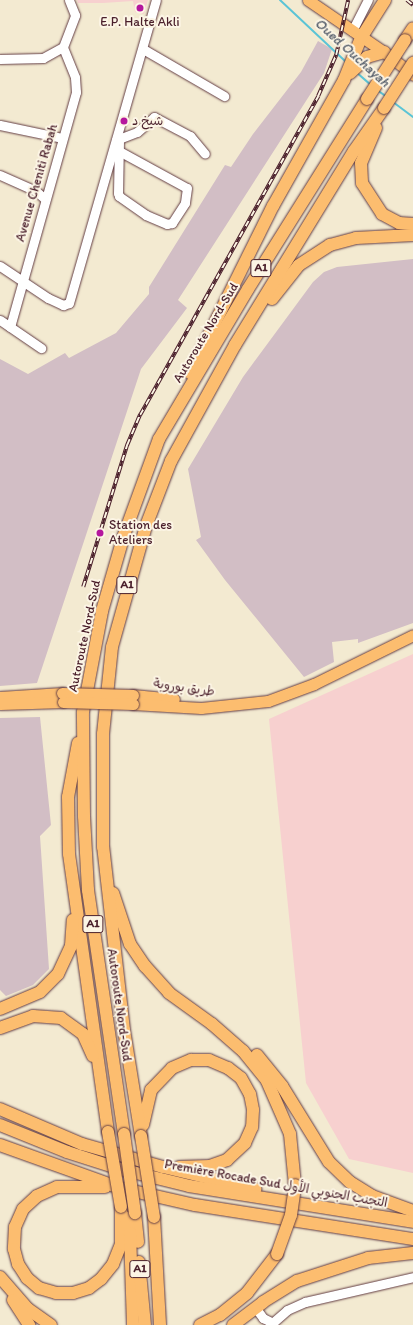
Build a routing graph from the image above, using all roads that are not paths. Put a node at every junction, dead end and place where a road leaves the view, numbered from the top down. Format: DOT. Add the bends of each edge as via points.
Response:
graph roads {
  1 [pos="69,0"];
  2 [pos="156,0"];
  3 [pos="308,0"];
  4 [pos="368,0"];
  5 [pos="385,0"];
  6 [pos="413,28"];
  7 [pos="357,34"];
  8 [pos="63,47"];
  9 [pos="143,49"];
  10 [pos="384,52"];
  11 [pos="0,59"];
  12 [pos="413,63"];
  13 [pos="355,64"];
  14 [pos="413,75"];
  15 [pos="224,96"];
  16 [pos="384,108"];
  17 [pos="0,125"];
  18 [pos="62,138"];
  19 [pos="118,139"];
  20 [pos="119,151"];
  21 [pos="206,154"];
  22 [pos="0,175"];
  23 [pos="45,199"];
  24 [pos="413,224"];
  25 [pos="413,235"];
  26 [pos="0,266"];
  27 [pos="23,281"];
  28 [pos="0,320"];
  29 [pos="10,327"];
  30 [pos="235,345"];
  31 [pos="41,348"];
  32 [pos="160,439"];
  33 [pos="413,635"];
  34 [pos="0,697"];
  35 [pos="62,698"];
  36 [pos="0,704"];
  37 [pos="84,712"];
  38 [pos="103,847"];
  39 [pos="73,891"];
  40 [pos="0,1009"];
  41 [pos="212,1024"];
  42 [pos="0,1028"];
  43 [pos="0,1102"];
  44 [pos="105,1103"];
  45 [pos="0,1110"];
  46 [pos="23,1118"];
  47 [pos="0,1125"];
  48 [pos="141,1136"];
  49 [pos="0,1145"];
  50 [pos="163,1167"];
  51 [pos="120,1188"];
  52 [pos="121,1207"];
  53 [pos="338,1210"];
  54 [pos="413,1211"];
  55 [pos="413,1222"];
  56 [pos="413,1239"];
  57 [pos="413,1253"];
  58 [pos="0,1277"];
  59 [pos="413,1277"];
  60 [pos="0,1281"];
  61 [pos="255,1307"];
  62 [pos="270,1323"];
  63 [pos="29,1325"];
  64 [pos="51,1325"];
  65 [pos="141,1325"];
  66 [pos="160,1325"];
  67 [pos="200,1325"];
  68 [pos="232,1325"];
  1 -- 8 [label="street" via="75,15"];
  2 -- 9 [label="street"];
  3 -- 7 [label="main road"];
  4 -- 7 [label="street"];
  5 -- 7 [label="highway"];
  6 -- 32 [label="highway, Autoroute Nord-Sud / A1, bridge" via="248,289"];
  7 -- 10 [label="main road"];
  7 -- 13 [label="highway"];
  8 -- 11 [label="street" via="43,58"];
  8 -- 18 [label="street, Avenue Cheniti Rabah" via="77,86"];
  9 -- 15 [label="street"];
  9 -- 19 [label="street"];
  10 -- 13 [label="highway" via="371,55"];
  10 -- 14 [label="main road"];
  12 -- 16 [label="highway, Autoroute Nord-Sud / A1, bridge"];
  13 -- 32 [label="highway" via="270,212"];
  16 -- 24 [label="highway" via="364,155 360,177 366,192 382,214 399,223"];
  16 -- 30 [label="highway, Autoroute Nord-Sud / A1" via="354,151"];
  17 -- 18 [label="street"];
  18 -- 23 [label="street, Avenue Cheniti Rabah"];
  19 -- 20 [label="street"];
  19 -- 21 [label="street" via="137,132 154,117 190,136"];
  19 -- 27 [label="street" via="71,298 65,305 59,303"];
  20 -- 20 [label="street" via="187,188 185,203 172,223 167,224 146,215 119,196"];
  22 -- 23 [label="street" via="36,191"];
  23 -- 27 [label="street, Avenue Cheniti Rabah"];
  25 -- 30 [label="highway" via="356,238 330,245 319,251 292,273"];
  26 -- 27 [label="street"];
  27 -- 29 [label="street, Avenue Cheniti Rabah"];
  28 -- 29 [label="street"];
  29 -- 31 [label="street"];
  30 -- 38 [label="highway, Autoroute Nord-Sud / A1" via="193,419 160,488 141,539 119,617 111,654 103,734"];
  32 -- 37 [label="highway, Autoroute Nord-Sud / A1" via="113,568 102,610"];
  33 -- 35 [label="main road, طريق بوروبة, bridge" via="285,696 249,705 220,706 133,699"];
  34 -- 35 [label="main road, طريق بوروبة"];
  35 -- 36 [label="main road, طريق بوروبة"];
  37 -- 39 [label="highway" via="67,809"];
  37 -- 65 [label="highway, Autoroute Nord-Sud / A1, bridge" via="83,810 88,890 135,1213"];
  38 -- 41 [label="highway" via="115,902 136,954 169,993"];
  38 -- 48 [label="highway, Autoroute Nord-Sud / A1" via="124,1030"];
  39 -- 40 [label="highway" via="72,942 61,968 40,992"];
  39 -- 44 [label="highway"];
  41 -- 54 [label="highway" via="254,1052 264,1062 282,1086 318,1147 350,1182 372,1196"];
  41 -- 67 [label="highway, bridge" via="252,1060 274,1092 290,1134 295,1185 291,1215 277,1254 248,1292 220,1315"];
  42 -- 44 [label="highway" via="23,1019 43,1016 61,1018 76,1026 91,1050"];
  43 -- 46 [label="highway"];
  44 -- 52 [label="highway, bridge"];
  45 -- 46 [label="highway"];
  46 -- 50 [label="highway" via="82,1144"];
  47 -- 53 [label="highway, Première Rocade Sud التجنب الجنوبي الأول" via="66,1152 120,1169 189,1186"];
  48 -- 50 [label="highway" via="151,1090 172,1068 191,1060 209,1060 228,1068 242,1078 250,1094 253,1110 252,1127 245,1143 227,1160 210,1166"];
  48 -- 66 [label="highway, Autoroute Nord-Sud / A1, bridge" via="154,1217"];
  49 -- 51 [label="highway"];
  50 -- 53 [label="highway"];
  51 -- 52 [label="highway" via="57,1187 37,1196 23,1209 15,1227 14,1249 18,1264 27,1278 39,1288 56,1293 73,1293 89,1288 101,1279 113,1264 121,1244"];
  51 -- 56 [label="highway" via="194,1205"];
  52 -- 65 [label="highway" via="130,1234"];
  53 -- 55 [label="highway, Première Rocade Sud التجنب الجنوبي الأول"];
  57 -- 61 [label="highway" via="368,1258 336,1266 297,1282"];
  58 -- 64 [label="highway" via="28,1309"];
  59 -- 62 [label="street" via="323,1296 287,1310"];
  60 -- 63 [label="highway"];
  61 -- 62 [label="street"];
  61 -- 68 [label="highway"];
}
